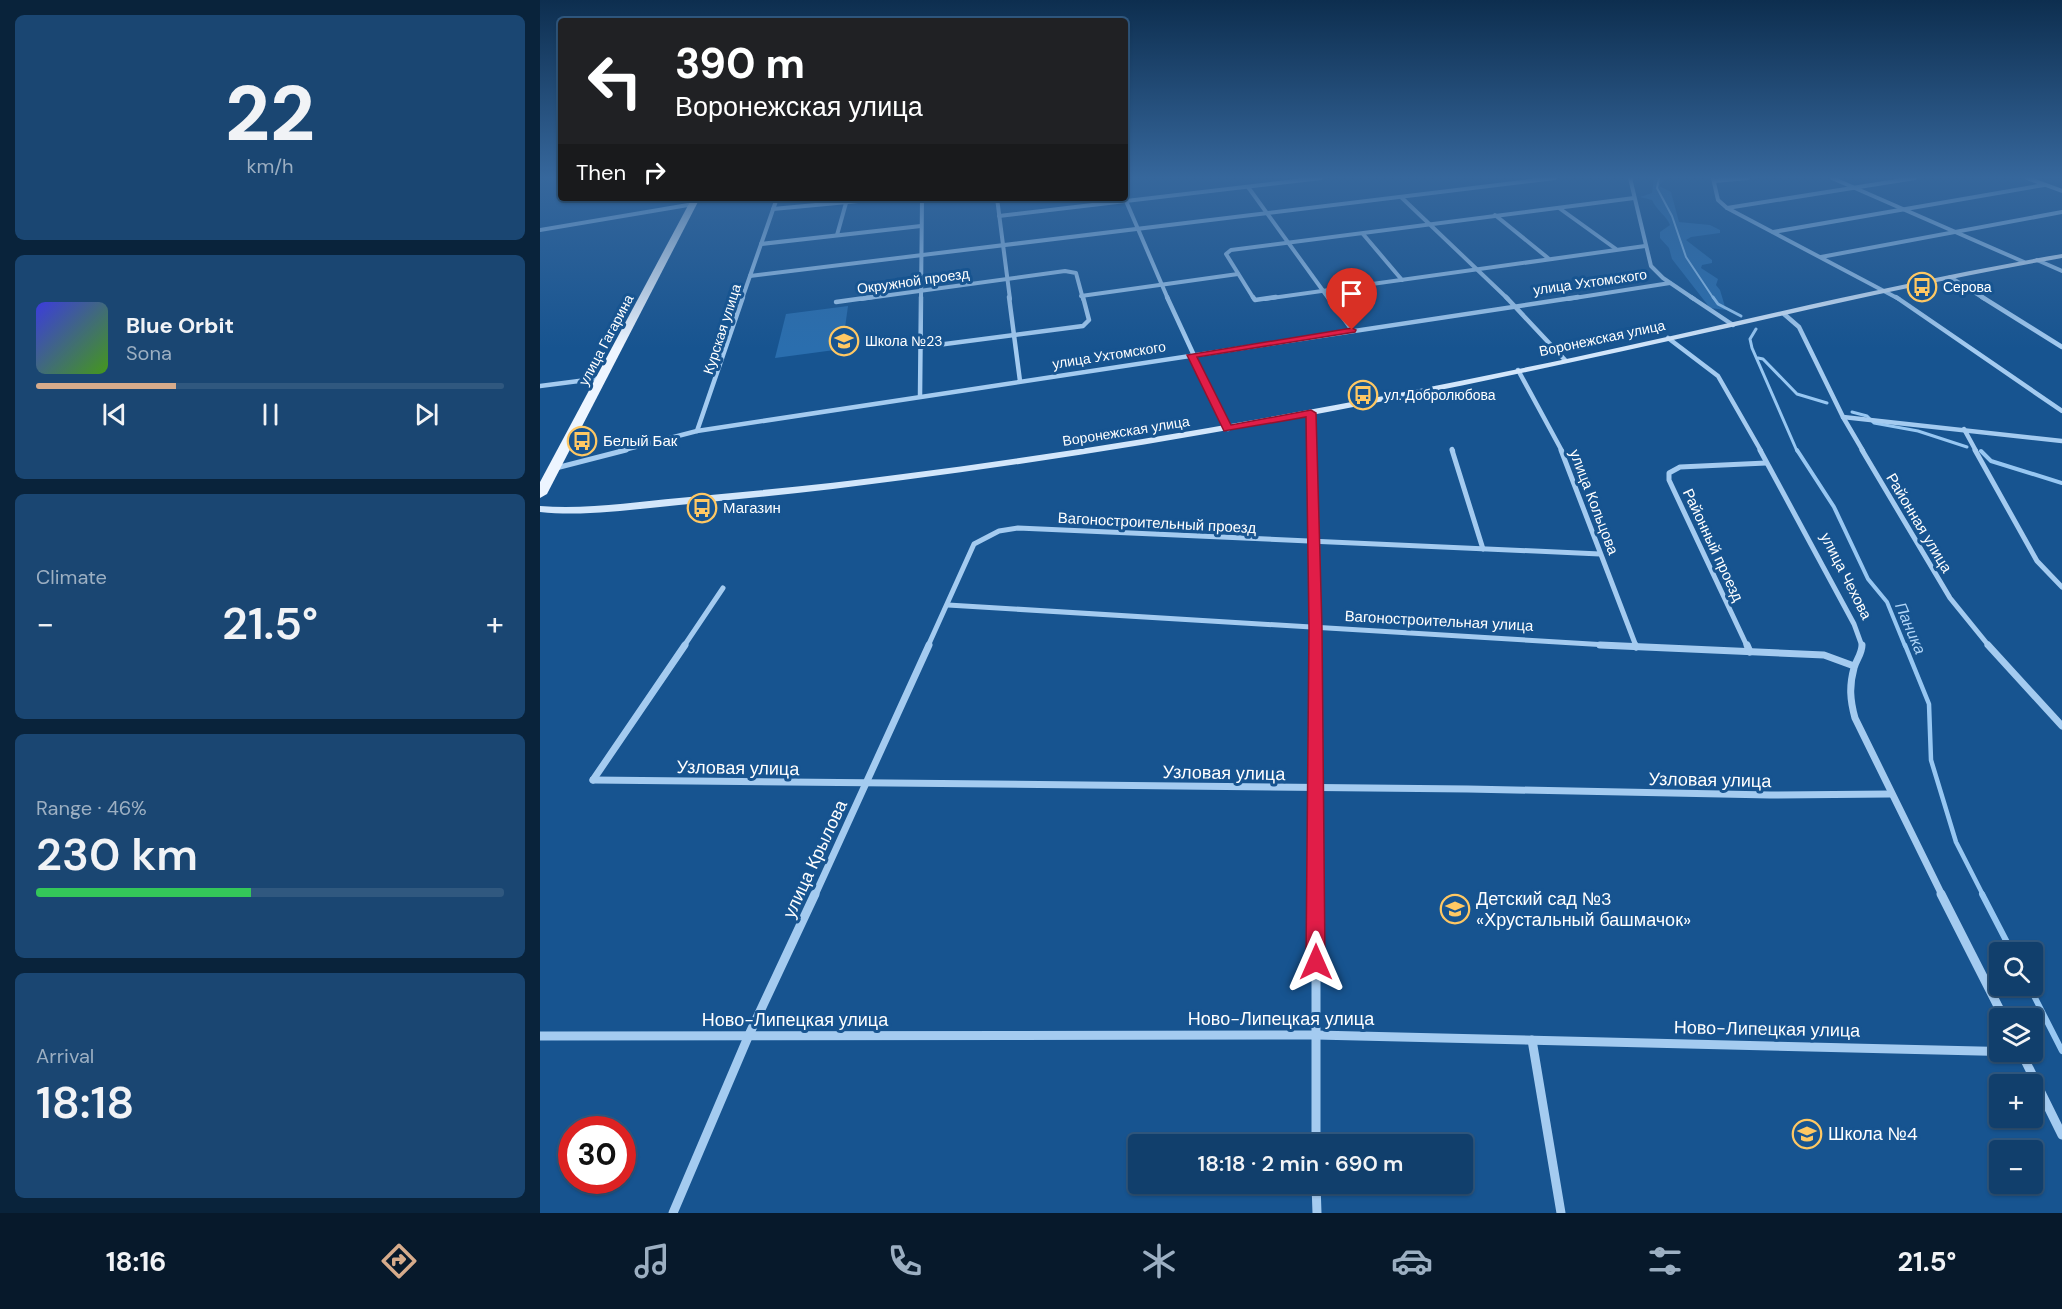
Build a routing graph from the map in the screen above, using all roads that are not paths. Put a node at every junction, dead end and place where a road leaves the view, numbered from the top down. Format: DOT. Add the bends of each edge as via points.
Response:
graph roads {
  1 [pos="1363,234"];
  2 [pos="678,235"];
  3 [pos="763,235"];
  4 [pos="837,235"];
  5 [pos="841,235"];
  6 [pos="921,235"];
  7 [pos="1001,235"];
  8 [pos="1090,235"];
  9 [pos="1140,235"];
  10 [pos="1282,235"];
  11 [pos="1357,235"];
  12 [pos="1439,235"];
  13 [pos="1519,235"];
  14 [pos="1596,235"];
  15 [pos="1642,235"];
  16 [pos="1778,235"];
  17 [pos="1940,235"];
  18 [pos="1960,235"];
  19 [pos="1287,242"];
  20 [pos="760,244"];
  21 [pos="1002,245"];
  22 [pos="1645,246"];
  23 [pos="1616,249"];
  24 [pos="922,256"];
  25 [pos="2062,256"];
  26 [pos="1820,257"];
  27 [pos="1548,258"];
  28 [pos="2037,260"];
  29 [pos="2024,262"];
  30 [pos="1476,270"];
  31 [pos="2062,271"];
  32 [pos="1238,274"];
  33 [pos="750,276"];
  34 [pos="1950,278"];
  35 [pos="1006,279"];
  36 [pos="1402,280"];
  37 [pos="1670,283"];
  38 [pos="1162,285"];
  39 [pos="922,290"];
  40 [pos="1883,290"];
  41 [pos="1323,291"];
  42 [pos="1081,296"];
  43 [pos="836,303"];
  44 [pos="1514,306"];
  45 [pos="1784,314"];
  46 [pos="1733,325"];
  47 [pos="1352,330"];
  48 [pos="1013,336"];
  49 [pos="1668,338"];
  50 [pos="922,347"];
  51 [pos="2062,347"];
  52 [pos="1192,355"];
  53 [pos="1565,360"];
  54 [pos="1518,370"];
  55 [pos="604,378"];
  56 [pos="1020,381"];
  57 [pos="540,386"];
  58 [pos="920,396"];
  59 [pos="2062,411"];
  60 [pos="1311,413"];
  61 [pos="1843,417"];
  62 [pos="1228,429"];
  63 [pos="1964,429"];
  64 [pos="697,432"];
  65 [pos="2062,441"];
  66 [pos="1452,449"];
  67 [pos="1766,463"];
  68 [pos="556,468"];
  69 [pos="540,494"];
  70 [pos="540,509"];
  71 [pos="999,531"];
  72 [pos="1314,542"];
  73 [pos="1483,549"];
  74 [pos="1600,554"];
  75 [pos="2062,587"];
  76 [pos="723,588"];
  77 [pos="948,605"];
  78 [pos="1316,628"];
  79 [pos="1636,646"];
  80 [pos="1750,652"];
  81 [pos="1854,666"];
  82 [pos="2062,726"];
  83 [pos="866,786"];
  84 [pos="1314,789"];
  85 [pos="1890,794"];
  86 [pos="1999,1008"];
  87 [pos="1316,1035"];
  88 [pos="540,1036"];
  89 [pos="748,1037"];
  90 [pos="1532,1040"];
  91 [pos="1989,1051"];
  92 [pos="2026,1062"];
  93 [pos="1316,1134"];
  94 [pos="2062,1135"];
  95 [pos="1316,1194"];
  96 [pos="673,1213"];
  97 [pos="1317,1213"];
  98 [pos="1561,1213"];
  1 -- 36 [label="street"];
  2 -- 55 [label="main road, улица Гагарина"];
  3 -- 20 [label="street, Курская улица"];
  4 -- 5 [label="street"];
  4 -- 20 [label="street"];
  6 -- 24 [label="street"];
  7 -- 21 [label="street"];
  8 -- 21 [label="street"];
  9 -- 38 [label="street"];
  10 -- 19 [label="street"];
  11 -- 19 [label="street"];
  12 -- 30 [label="street"];
  13 -- 27 [label="street"];
  14 -- 23 [label="street"];
  15 -- 22 [label="street"];
  16 -- 26 [label="street"];
  17 -- 26 [label="street"];
  18 -- 29 [label="street"];
  19 -- 32 [label="street" via="1227,252"];
  19 -- 41 [label="street"];
  20 -- 33 [label="street, Курская улица"];
  21 -- 24 [label="street"];
  21 -- 35 [label="street"];
  22 -- 23 [label="street"];
  22 -- 37 [label="street" via="1651,266"];
  23 -- 27 [label="street"];
  24 -- 33 [label="street"];
  24 -- 39 [label="street"];
  25 -- 28 [label="street, Воронежская улица"];
  26 -- 40 [label="street"];
  27 -- 30 [label="street"];
  28 -- 29 [label="street, Воронежская улица"];
  28 -- 31 [label="street"];
  29 -- 34 [label="street, Воронежская улица"];
  30 -- 36 [label="street"];
  30 -- 44 [label="street"];
  32 -- 38 [label="street"];
  32 -- 41 [label="street" via="1255,300"];
  33 -- 64 [label="street, Курская улица"];
  34 -- 40 [label="street, Воронежская улица"];
  34 -- 51 [label="street"];
  35 -- 39 [label="street, Окружной проезд"];
  35 -- 42 [label="street, Окружной проезд" via="1073,271"];
  35 -- 48 [label="street"];
  36 -- 41 [label="street"];
  37 -- 44 [label="street, улица Ухтомского"];
  37 -- 46 [label="street"];
  38 -- 42 [label="street"];
  38 -- 52 [label="street"];
  39 -- 43 [label="street, Окружной проезд"];
  39 -- 50 [label="street"];
  40 -- 45 [label="street, Воронежская улица"];
  40 -- 59 [label="street"];
  41 -- 47 [label="street"];
  42 -- 48 [label="street, Окружной проезд" via="1089,320 1086,324"];
  44 -- 47 [label="street, улица Ухтомского"];
  44 -- 53 [label="street"];
  45 -- 46 [label="street, Воронежская улица"];
  45 -- 61 [label="street, Районная улица" via="1799,327"];
  46 -- 49 [label="street, Воронежская улица"];
  47 -- 52 [label="street, улица Ухтомского"];
  48 -- 50 [label="street, Окружной проезд"];
  48 -- 56 [label="street"];
  49 -- 53 [label="street, Воронежская улица"];
  49 -- 67 [label="street, улица Чехова" via="1718,376"];
  50 -- 58 [label="street"];
  52 -- 56 [label="street, улица Ухтомского"];
  52 -- 62 [label="street"];
  53 -- 54 [label="street, Воронежская улица"];
  54 -- 60 [label="street, Воронежская улица"];
  54 -- 74 [label="street, улица Кольцова" via="1557,439"];
  55 -- 57 [label="street"];
  55 -- 68 [label="main road, улица Гагарина"];
  56 -- 58 [label="street, улица Ухтомского"];
  58 -- 64 [label="street, улица Ухтомского"];
  60 -- 62 [label="street, Воронежская улица"];
  60 -- 72 [label="street"];
  61 -- 63 [label="street"];
  61 -- 82 [label="street, Районная улица" via="1958,609"];
  62 -- 70 [label="street, Воронежская улица" via="829,487 689,502"];
  63 -- 65 [label="street"];
  63 -- 75 [label="street" via="2037,561"];
  64 -- 68 [label="street, улица Ухтомского"];
  66 -- 73 [label="street"];
  67 -- 80 [label="street, Районный проезд" via="1680,467 1669,473"];
  67 -- 81 [label="street, улица Чехова" via="1862,642"];
  68 -- 69 [label="main road, улица Гагарина"];
  71 -- 72 [label="street, Вагоностроительный проезд" via="1018,528"];
  71 -- 77 [label="street, улица Крылова" via="974,544 968,552"];
  72 -- 73 [label="street, Вагоностроительный проезд"];
  72 -- 78 [label="street"];
  73 -- 74 [label="street, Вагоностроительный проезд"];
  74 -- 79 [label="street, улица Кольцова"];
  76 -- 83 [label="street, Узловая улица" via="593,780"];
  77 -- 78 [label="street, Вагоностроительная улица"];
  77 -- 83 [label="street, улица Крылова"];
  78 -- 79 [label="street, Вагоностроительная улица"];
  78 -- 84 [label="street"];
  79 -- 80 [label="street, Вагоностроительная улица"];
  80 -- 81 [label="street, Вагоностроительная улица" via="1824,655"];
  81 -- 85 [label="street, улица Чехова" via="1849,696 1855,718"];
  83 -- 84 [label="street, Узловая улица"];
  83 -- 89 [label="street, улица Крылова"];
  84 -- 85 [label="street, Узловая улица" via="1802,797"];
  84 -- 87 [label="street"];
  85 -- 86 [label="street, улица Чехова"];
  87 -- 89 [label="street, Ново-Липецкая улица"];
  87 -- 90 [label="street, Ново-Липецкая улица"];
  87 -- 93 [label="street"];
  88 -- 89 [label="street, Ново-Липецкая улица"];
  89 -- 96 [label="street, улица Крылова"];
  90 -- 91 [label="street, Ново-Липецкая улица"];
  90 -- 98 [label="street"];
  92 -- 94 [label="street"];
  95 -- 97 [label="street"];
}
